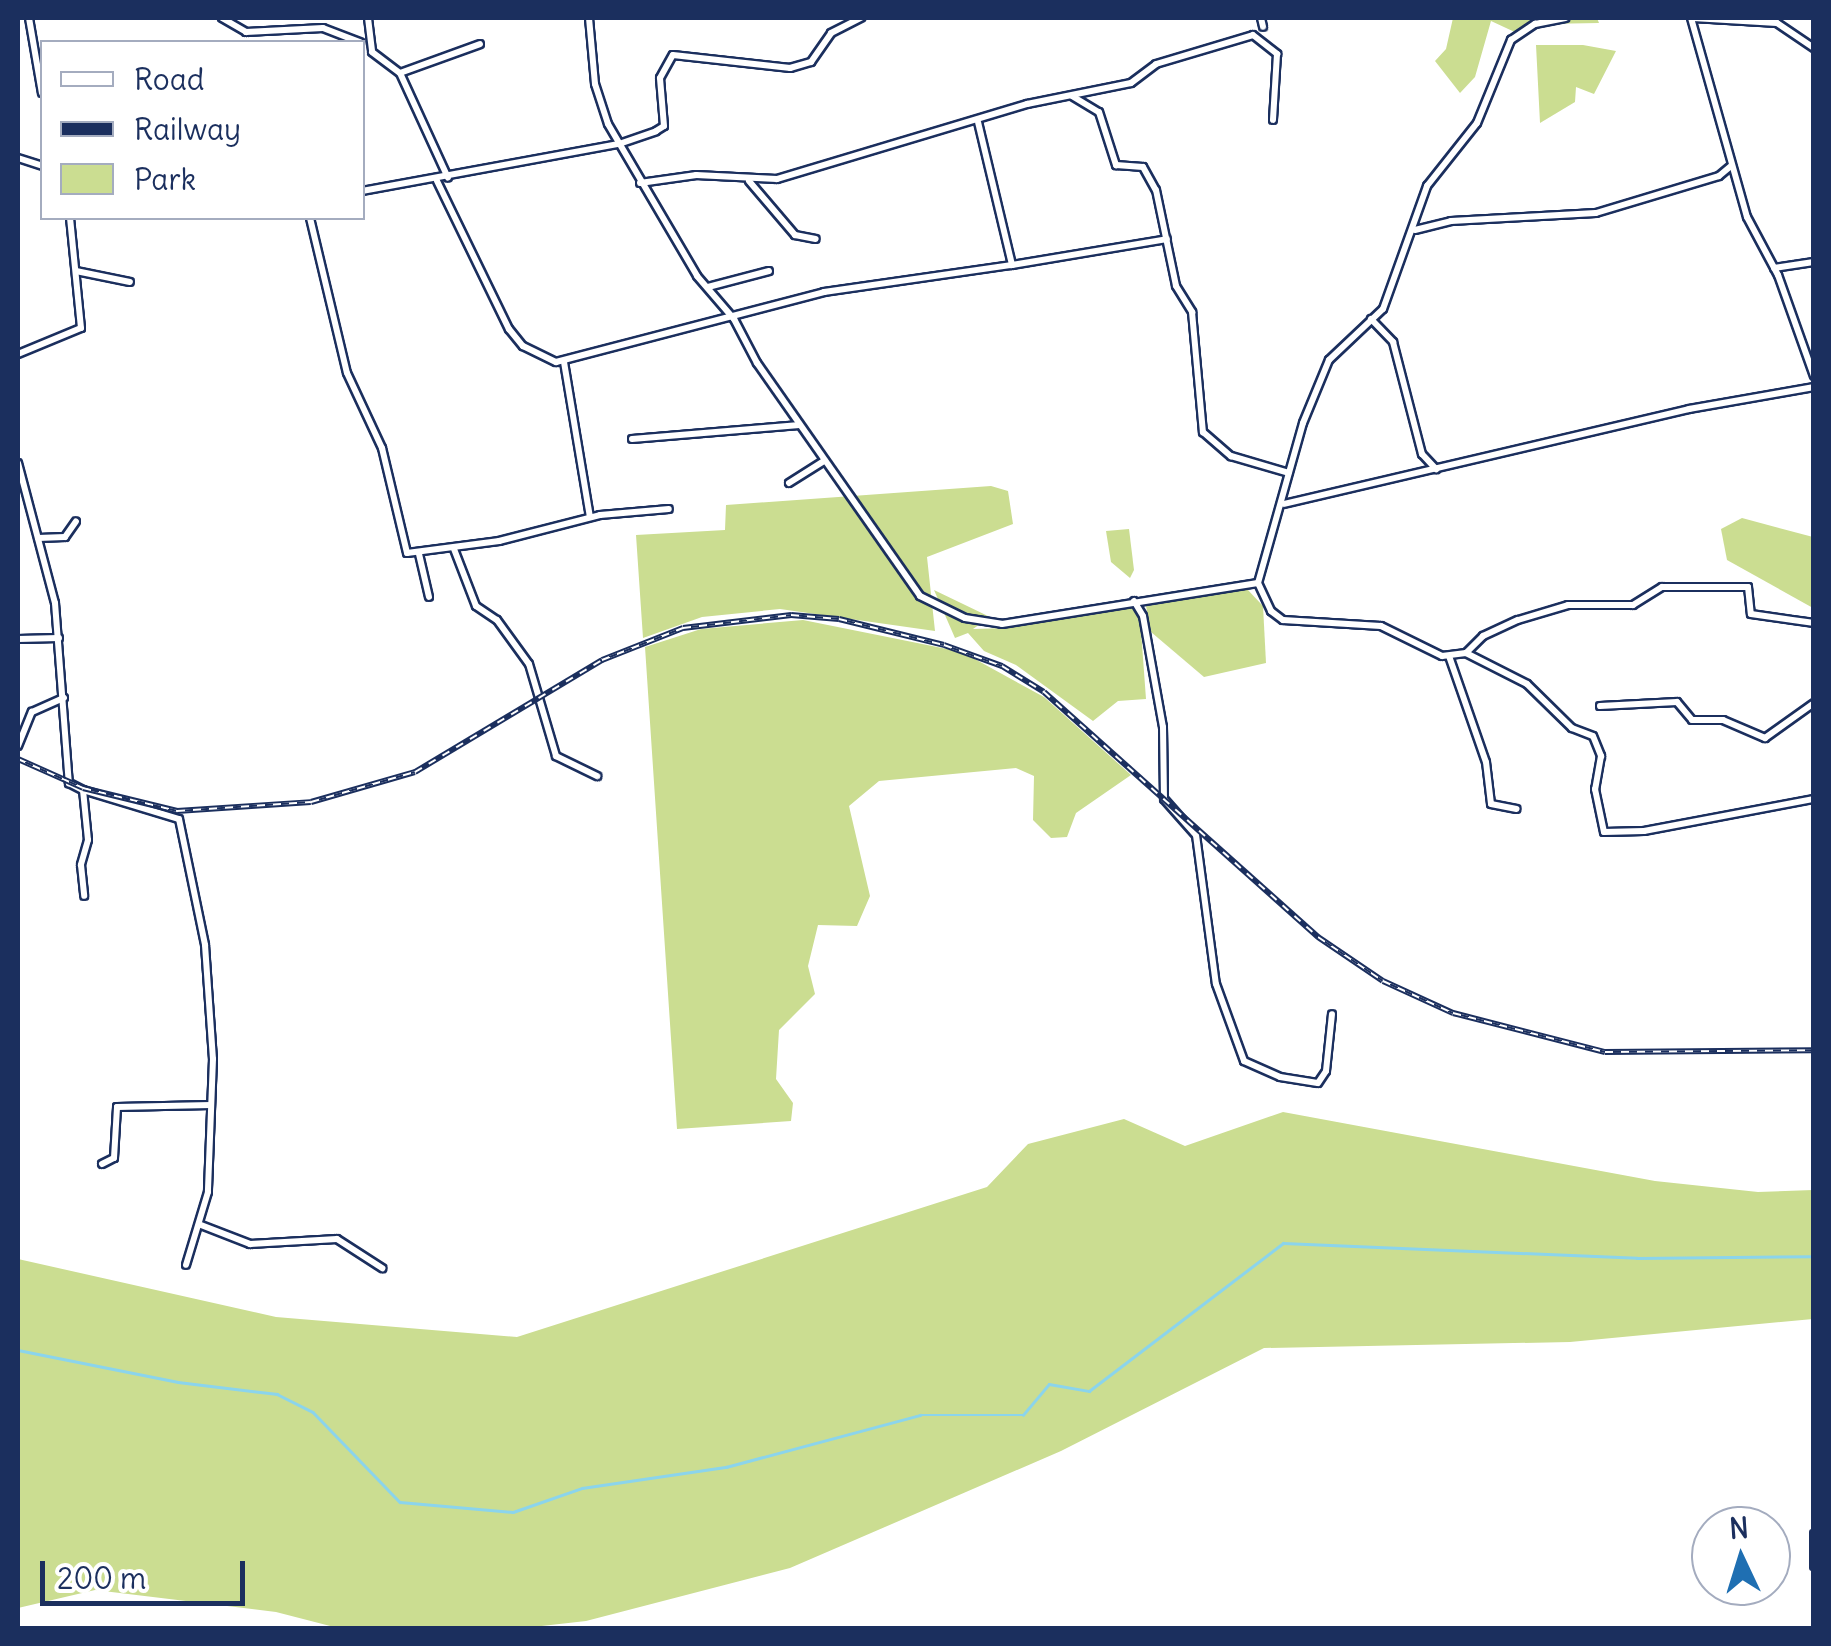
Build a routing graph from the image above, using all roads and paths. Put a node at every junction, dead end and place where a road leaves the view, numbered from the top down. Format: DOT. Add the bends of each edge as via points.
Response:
graph roads {
  1 [pos="29,18"];
  2 [pos="222,18"];
  3 [pos="368,18"];
  4 [pos="589,18"];
  5 [pos="860,18"];
  6 [pos="1261,18"];
  7 [pos="1565,18"];
  8 [pos="1692,18"];
  9 [pos="1263,27"];
  10 [pos="354,40"];
  11 [pos="480,44"];
  12 [pos="365,46"];
  13 [pos="1814,48"];
  14 [pos="372,52"];
  15 [pos="400,73"];
  16 [pos="40,81"];
  17 [pos="1068,95"];
  18 [pos="1273,120"];
  19 [pos="978,122"];
  20 [pos="619,144"];
  21 [pos="1731,166"];
  22 [pos="448,178"];
  23 [pos="749,180"];
  24 [pos="437,181"];
  25 [pos="640,183"];
  26 [pos="365,192"];
  27 [pos="70,220"];
  28 [pos="310,220"];
  29 [pos="1414,230"];
  30 [pos="816,239"];
  31 [pos="1167,239"];
  32 [pos="1814,262"];
  33 [pos="1012,265"];
  34 [pos="1774,268"];
  35 [pos="76,271"];
  36 [pos="768,271"];
  37 [pos="130,282"];
  38 [pos="708,287"];
  39 [pos="727,313"];
  40 [pos="1371,320"];
  41 [pos="18,354"];
  42 [pos="564,362"];
  43 [pos="1814,376"];
  44 [pos="1814,387"];
  45 [pos="800,426"];
  46 [pos="632,439"];
  47 [pos="824,461"];
  48 [pos="18,463"];
  49 [pos="1438,471"];
  50 [pos="1289,473"];
  51 [pos="789,483"];
  52 [pos="20,485"];
  53 [pos="18,497"];
  54 [pos="27,502"];
  55 [pos="1284,504"];
  56 [pos="668,508"];
  57 [pos="590,517"];
  58 [pos="76,521"];
  59 [pos="38,538"];
  60 [pos="454,549"];
  61 [pos="419,554"];
  62 [pos="1258,583"];
  63 [pos="429,597"];
  64 [pos="1133,601"];
  65 [pos="1814,623"];
  66 [pos="59,638"];
  67 [pos="18,639"];
  68 [pos="1466,654"];
  69 [pos="1449,656"];
  70 [pos="64,698"];
  71 [pos="1814,703"];
  72 [pos="1600,706"];
  73 [pos="18,746"];
  74 [pos="597,776"];
  75 [pos="83,790"];
  76 [pos="1814,798"];
  77 [pos="1517,808"];
  78 [pos="84,896"];
  79 [pos="1332,1014"];
  80 [pos="211,1104"];
  81 [pos="102,1164"];
  82 [pos="200,1225"];
  83 [pos="186,1266"];
  84 [pos="382,1268"];
  85 [pos="1814,1534"];
  86 [pos="1814,1566"];
  1 -- 16 [label="street"];
  2 -- 10 [label="street" via="246,32 323,28"];
  3 -- 14 [label="street"];
  4 -- 20 [label="street" via="594,84"];
  5 -- 20 [label="street" via="831,33 810,62 790,68 676,54 660,78 663,127"];
  6 -- 9 [label="street"];
  7 -- 29 [label="street" via="1534,24 1511,40 1477,123 1427,186"];
  8 -- 13 [label="street" via="1777,23"];
  8 -- 21 [label="street"];
  11 -- 15 [label="street"];
  12 -- 14 [label="street"];
  14 -- 15 [label="street"];
  15 -- 22 [label="street"];
  17 -- 18 [label="street" via="1131,83 1156,64 1254,35 1277,54"];
  17 -- 19 [label="street"];
  17 -- 31 [label="street" via="1099,112 1116,164 1145,168 1162,204"];
  19 -- 23 [label="street" via="887,142 777,179"];
  19 -- 33 [label="street"];
  20 -- 22 [label="street"];
  20 -- 25 [label="street"];
  21 -- 29 [label="street" via="1720,176 1596,213 1451,221"];
  21 -- 34 [label="street" via="1747,217"];
  22 -- 24 [label="street"];
  23 -- 25 [label="street" via="696,175"];
  23 -- 30 [label="street" via="794,235"];
  24 -- 26 [label="street"];
  24 -- 42 [label="street" via="516,340"];
  25 -- 38 [label="street"];
  27 -- 35 [label="street"];
  28 -- 61 [label="street" via="352,393 382,448 404,547"];
  29 -- 40 [label="street" via="1391,294"];
  31 -- 33 [label="street"];
  31 -- 50 [label="street" via="1178,292 1192,312 1200,426 1232,456"];
  32 -- 34 [label="street"];
  33 -- 39 [label="street"];
  34 -- 43 [label="street"];
  35 -- 37 [label="street"];
  35 -- 41 [label="street" via="80,331"];
  36 -- 38 [label="street"];
  38 -- 39 [label="street"];
  39 -- 42 [label="street"];
  39 -- 45 [label="street"];
  40 -- 49 [label="street" via="1393,342 1422,454"];
  40 -- 50 [label="street" via="1329,360"];
  42 -- 57 [label="street"];
  44 -- 49 [label="street" via="1689,408"];
  45 -- 46 [label="street"];
  45 -- 47 [label="street"];
  47 -- 51 [label="street"];
  47 -- 64 [label="street" via="905,578 939,609 1002,624"];
  48 -- 52 [label="street"];
  49 -- 55 [label="street"];
  50 -- 55 [label="street"];
  52 -- 54 [label="street"];
  53 -- 54 [label="street"];
  54 -- 59 [label="street"];
  55 -- 62 [label="street"];
  56 -- 57 [label="street"];
  57 -- 60 [label="street"];
  58 -- 59 [label="street" via="65,537"];
  59 -- 66 [label="street"];
  60 -- 61 [label="street"];
  60 -- 74 [label="street" via="472,600 528,664 556,756"];
  61 -- 63 [label="street"];
  62 -- 64 [label="street"];
  62 -- 69 [label="street" via="1270,612 1283,620 1381,626 1425,652"];
  64 -- 79 [label="street" via="1143,616 1163,726 1164,799 1196,835 1217,990 1244,1061 1280,1077 1318,1082 1326,1072"];
  65 -- 68 [label="street" via="1751,614 1748,587 1662,587 1633,604 1568,605 1518,620 1483,636"];
  66 -- 67 [label="street"];
  66 -- 70 [label="street"];
  68 -- 69 [label="street"];
  68 -- 76 [label="street" via="1527,684 1572,728 1591,734 1601,756 1595,789 1604,832"];
  69 -- 77 [label="street" via="1486,762 1491,804"];
  70 -- 73 [label="street" via="32,712"];
  70 -- 75 [label="street" via="70,783"];
  71 -- 72 [label="street" via="1764,738 1723,720 1692,720 1676,702"];
  75 -- 78 [label="street"];
  75 -- 80 [label="street" via="177,815 205,946"];
  80 -- 81 [label="street" via="117,1106 114,1158"];
  80 -- 82 [label="street"];
  82 -- 83 [label="street"];
  82 -- 84 [label="street" via="250,1244 337,1239"];
  85 -- 86 [label="street"];
}
